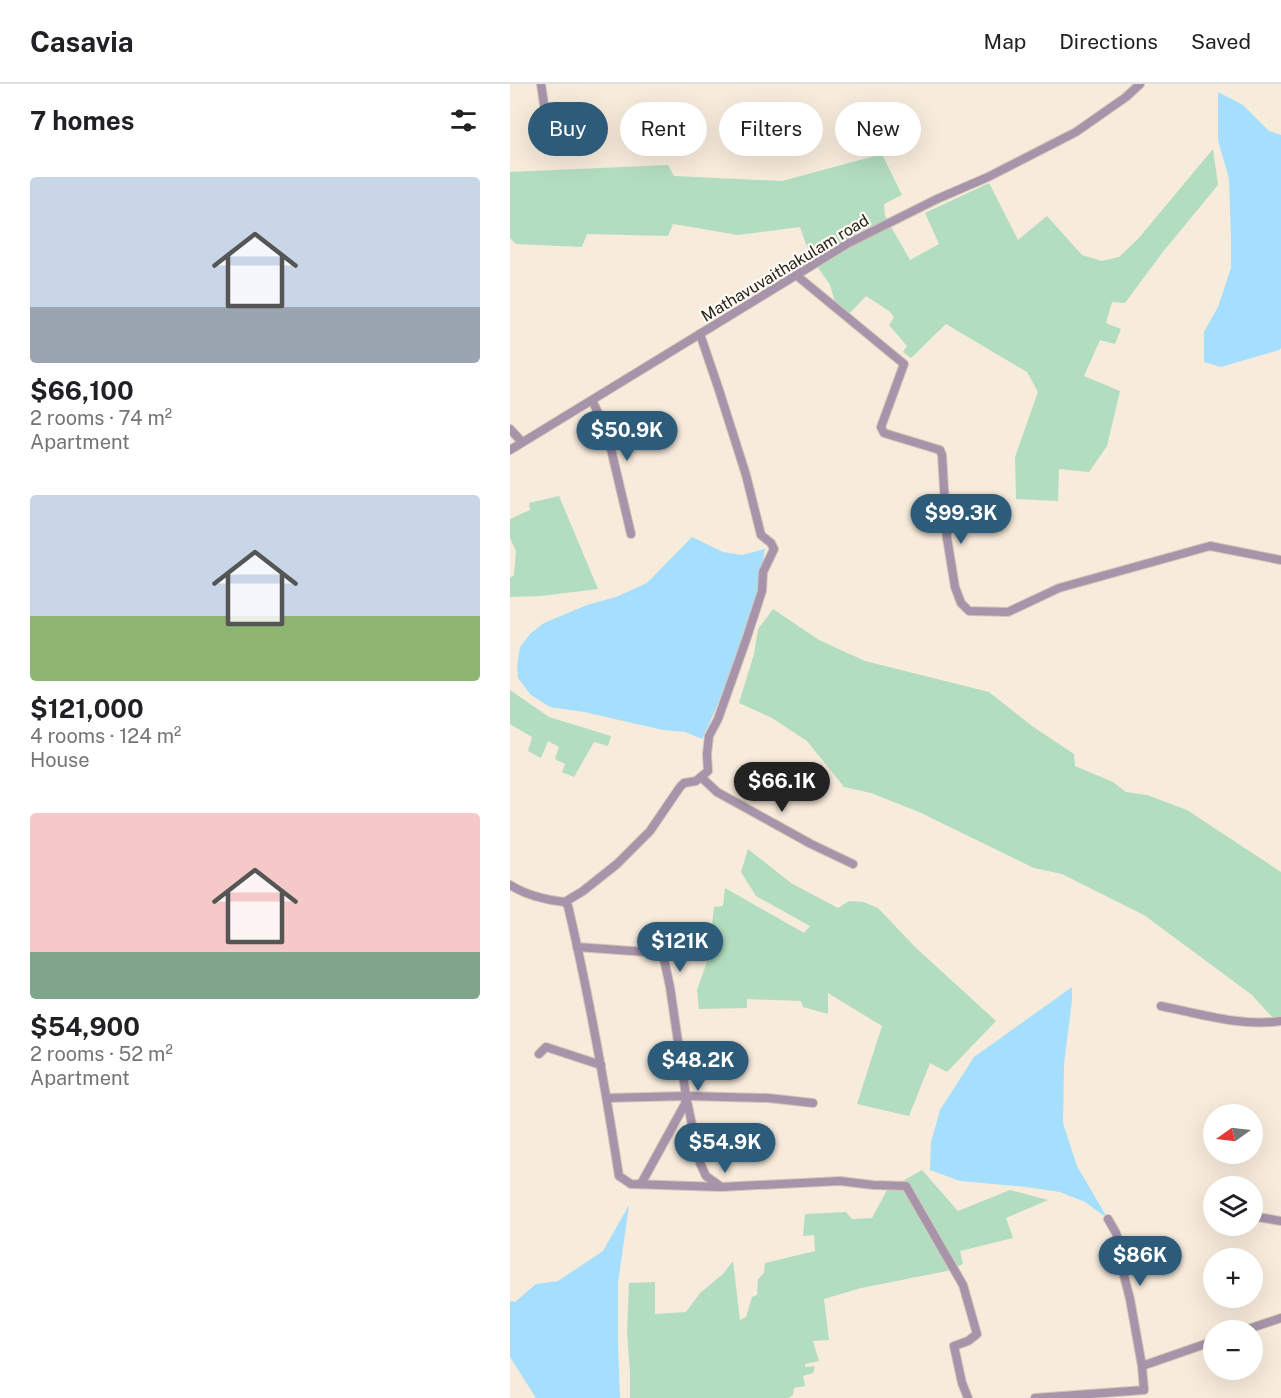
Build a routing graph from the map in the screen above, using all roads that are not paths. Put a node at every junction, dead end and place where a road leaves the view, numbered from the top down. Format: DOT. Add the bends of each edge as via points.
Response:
graph roads {
  1 [pos="541,84"];
  2 [pos="1140,84"];
  3 [pos="544,102"];
  4 [pos="796,275"];
  5 [pos="700,334"];
  6 [pos="592,400"];
  7 [pos="510,429"];
  8 [pos="522,442"];
  9 [pos="510,450"];
  10 [pos="631,534"];
  11 [pos="1281,560"];
  12 [pos="701,777"];
  13 [pos="853,864"];
  14 [pos="510,885"];
  15 [pos="565,902"];
  16 [pos="577,947"];
  17 [pos="1161,1006"];
  18 [pos="1281,1021"];
  19 [pos="539,1054"];
  20 [pos="601,1065"];
  21 [pos="686,1096"];
  22 [pos="607,1098"];
  23 [pos="813,1103"];
  24 [pos="641,1184"];
  25 [pos="722,1187"];
  26 [pos="1263,1218"];
  27 [pos="1108,1219"];
  28 [pos="1281,1221"];
  29 [pos="1281,1318"];
  30 [pos="1263,1324"];
  31 [pos="1203,1345"];
  32 [pos="1142,1366"];
  33 [pos="968,1398"];
  34 [pos="1035,1398"];
  1 -- 3 [label="street"];
  2 -- 4 [label="street, Mathavuvaithakulam road" via="1076,132 847,244"];
  4 -- 5 [label="street, Mathavuvaithakulam road"];
  4 -- 11 [label="street" via="904,364 881,427 884,433 940,450 947,538 956,587 961,603 969,610 1008,612 1059,588 1209,546"];
  5 -- 6 [label="street, Mathavuvaithakulam road"];
  5 -- 12 [label="street" via="762,535 774,549 763,572 762,591 746,640 709,736 708,771"];
  6 -- 8 [label="street, Mathavuvaithakulam road"];
  6 -- 10 [label="street" via="607,432"];
  7 -- 8 [label="street"];
  8 -- 9 [label="street, Mathavuvaithakulam road"];
  12 -- 13 [label="street" via="717,792"];
  12 -- 15 [label="street" via="680,787 650,831 617,864"];
  14 -- 15 [label="street" via="548,900"];
  15 -- 16 [label="street"];
  16 -- 20 [label="street"];
  16 -- 21 [label="street" via="660,953 670,987"];
  17 -- 18 [label="street" via="1237,1021"];
  19 -- 20 [label="street" via="546,1047"];
  20 -- 22 [label="street"];
  21 -- 22 [label="street"];
  21 -- 23 [label="street"];
  21 -- 24 [label="street"];
  21 -- 25 [label="street" via="700,1163 706,1176"];
  22 -- 24 [label="street" via="619,1176 631,1184"];
  24 -- 25 [label="street"];
  25 -- 33 [label="street" via="840,1181 906,1186 963,1285 976,1334 954,1346"];
  26 -- 28 [label="street"];
  27 -- 32 [label="street" via="1122,1251"];
  29 -- 30 [label="street"];
  31 -- 32 [label="street"];
  32 -- 34 [label="street" via="1144,1390"];
}
